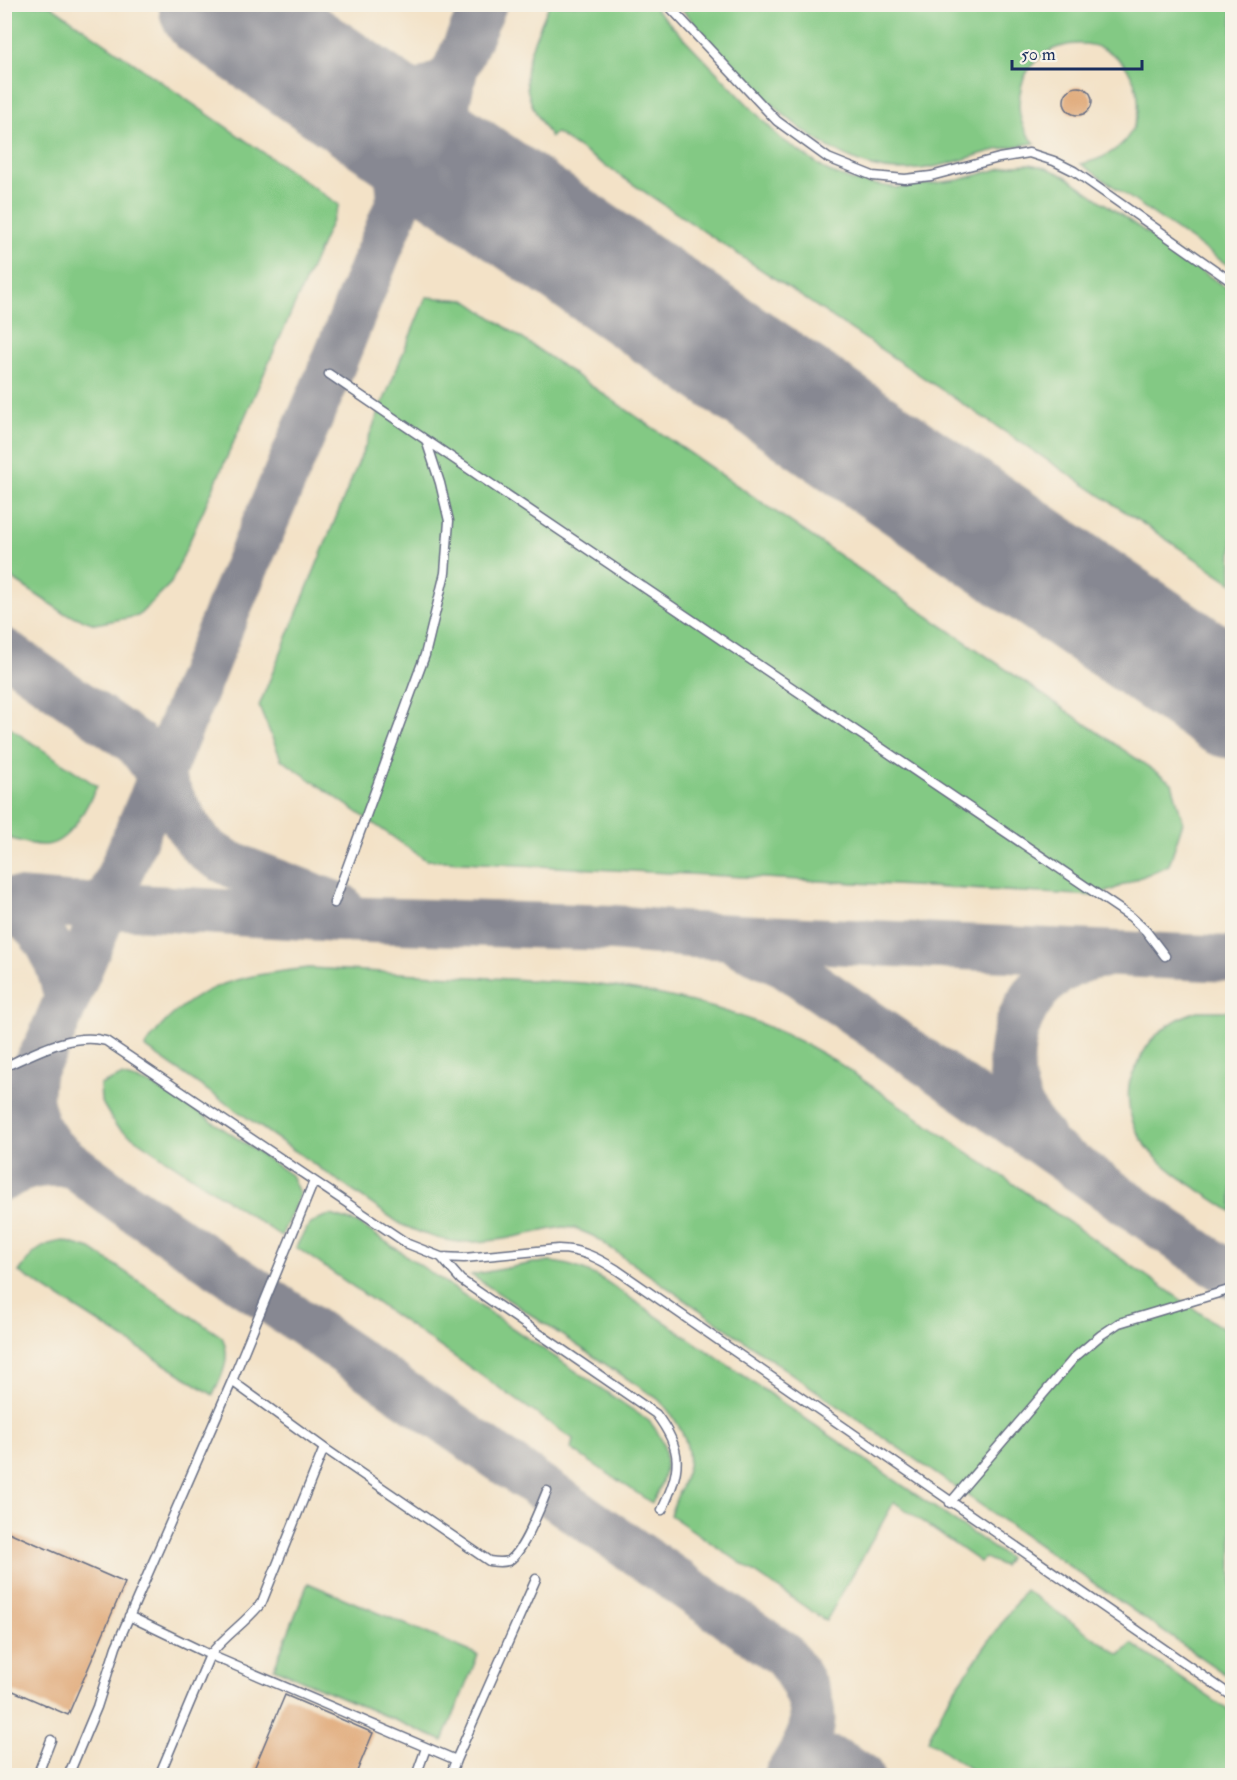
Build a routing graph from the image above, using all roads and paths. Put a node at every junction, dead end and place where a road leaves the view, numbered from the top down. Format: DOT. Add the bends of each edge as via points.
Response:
graph roads {
  1 [pos="667,4"];
  2 [pos="1233,282"];
  3 [pos="329,374"];
  4 [pos="426,440"];
  5 [pos="334,903"];
  6 [pos="1165,956"];
  7 [pos="4,1067"];
  8 [pos="314,1181"];
  9 [pos="441,1257"];
  10 [pos="1233,1289"];
  11 [pos="232,1381"];
  12 [pos="324,1448"];
  13 [pos="547,1491"];
  14 [pos="950,1503"];
  15 [pos="662,1510"];
  16 [pos="536,1579"];
  17 [pos="129,1616"];
  18 [pos="210,1655"];
  19 [pos="1233,1696"];
  20 [pos="51,1740"];
  21 [pos="426,1748"];
  22 [pos="456,1760"];
  23 [pos="37,1776"];
  24 [pos="68,1776"];
  25 [pos="159,1776"];
  26 [pos="416,1776"];
  27 [pos="450,1776"];
  1 -- 2 [label="lane" via="777,121 828,158 873,176 904,179 1029,153 1074,171"];
  3 -- 4 [label="lane"];
  4 -- 5 [label="lane" via="449,521 445,573 424,655"];
  4 -- 6 [label="lane" via="1131,917"];
  7 -- 8 [label="lane" via="46,1048 80,1039 106,1041"];
  8 -- 9 [label="lane" via="408,1244"];
  8 -- 11 [label="lane"];
  9 -- 14 [label="lane" via="558,1249 594,1256"];
  9 -- 15 [label="lane" via="461,1280 656,1414 675,1446 677,1463 675,1481"];
  10 -- 14 [label="lane" via="1119,1323 1101,1335 1075,1356"];
  11 -- 12 [label="lane"];
  11 -- 17 [label="lane"];
  12 -- 13 [label="lane" via="489,1561 510,1560 518,1552"];
  12 -- 18 [label="lane" via="262,1602"];
  14 -- 19 [label="lane"];
  16 -- 22 [label="lane"];
  17 -- 18 [label="lane"];
  17 -- 24 [label="lane"];
  18 -- 21 [label="lane"];
  18 -- 25 [label="lane"];
  20 -- 23 [label="lane"];
  21 -- 22 [label="lane"];
  21 -- 26 [label="lane"];
  22 -- 27 [label="lane"];
}
